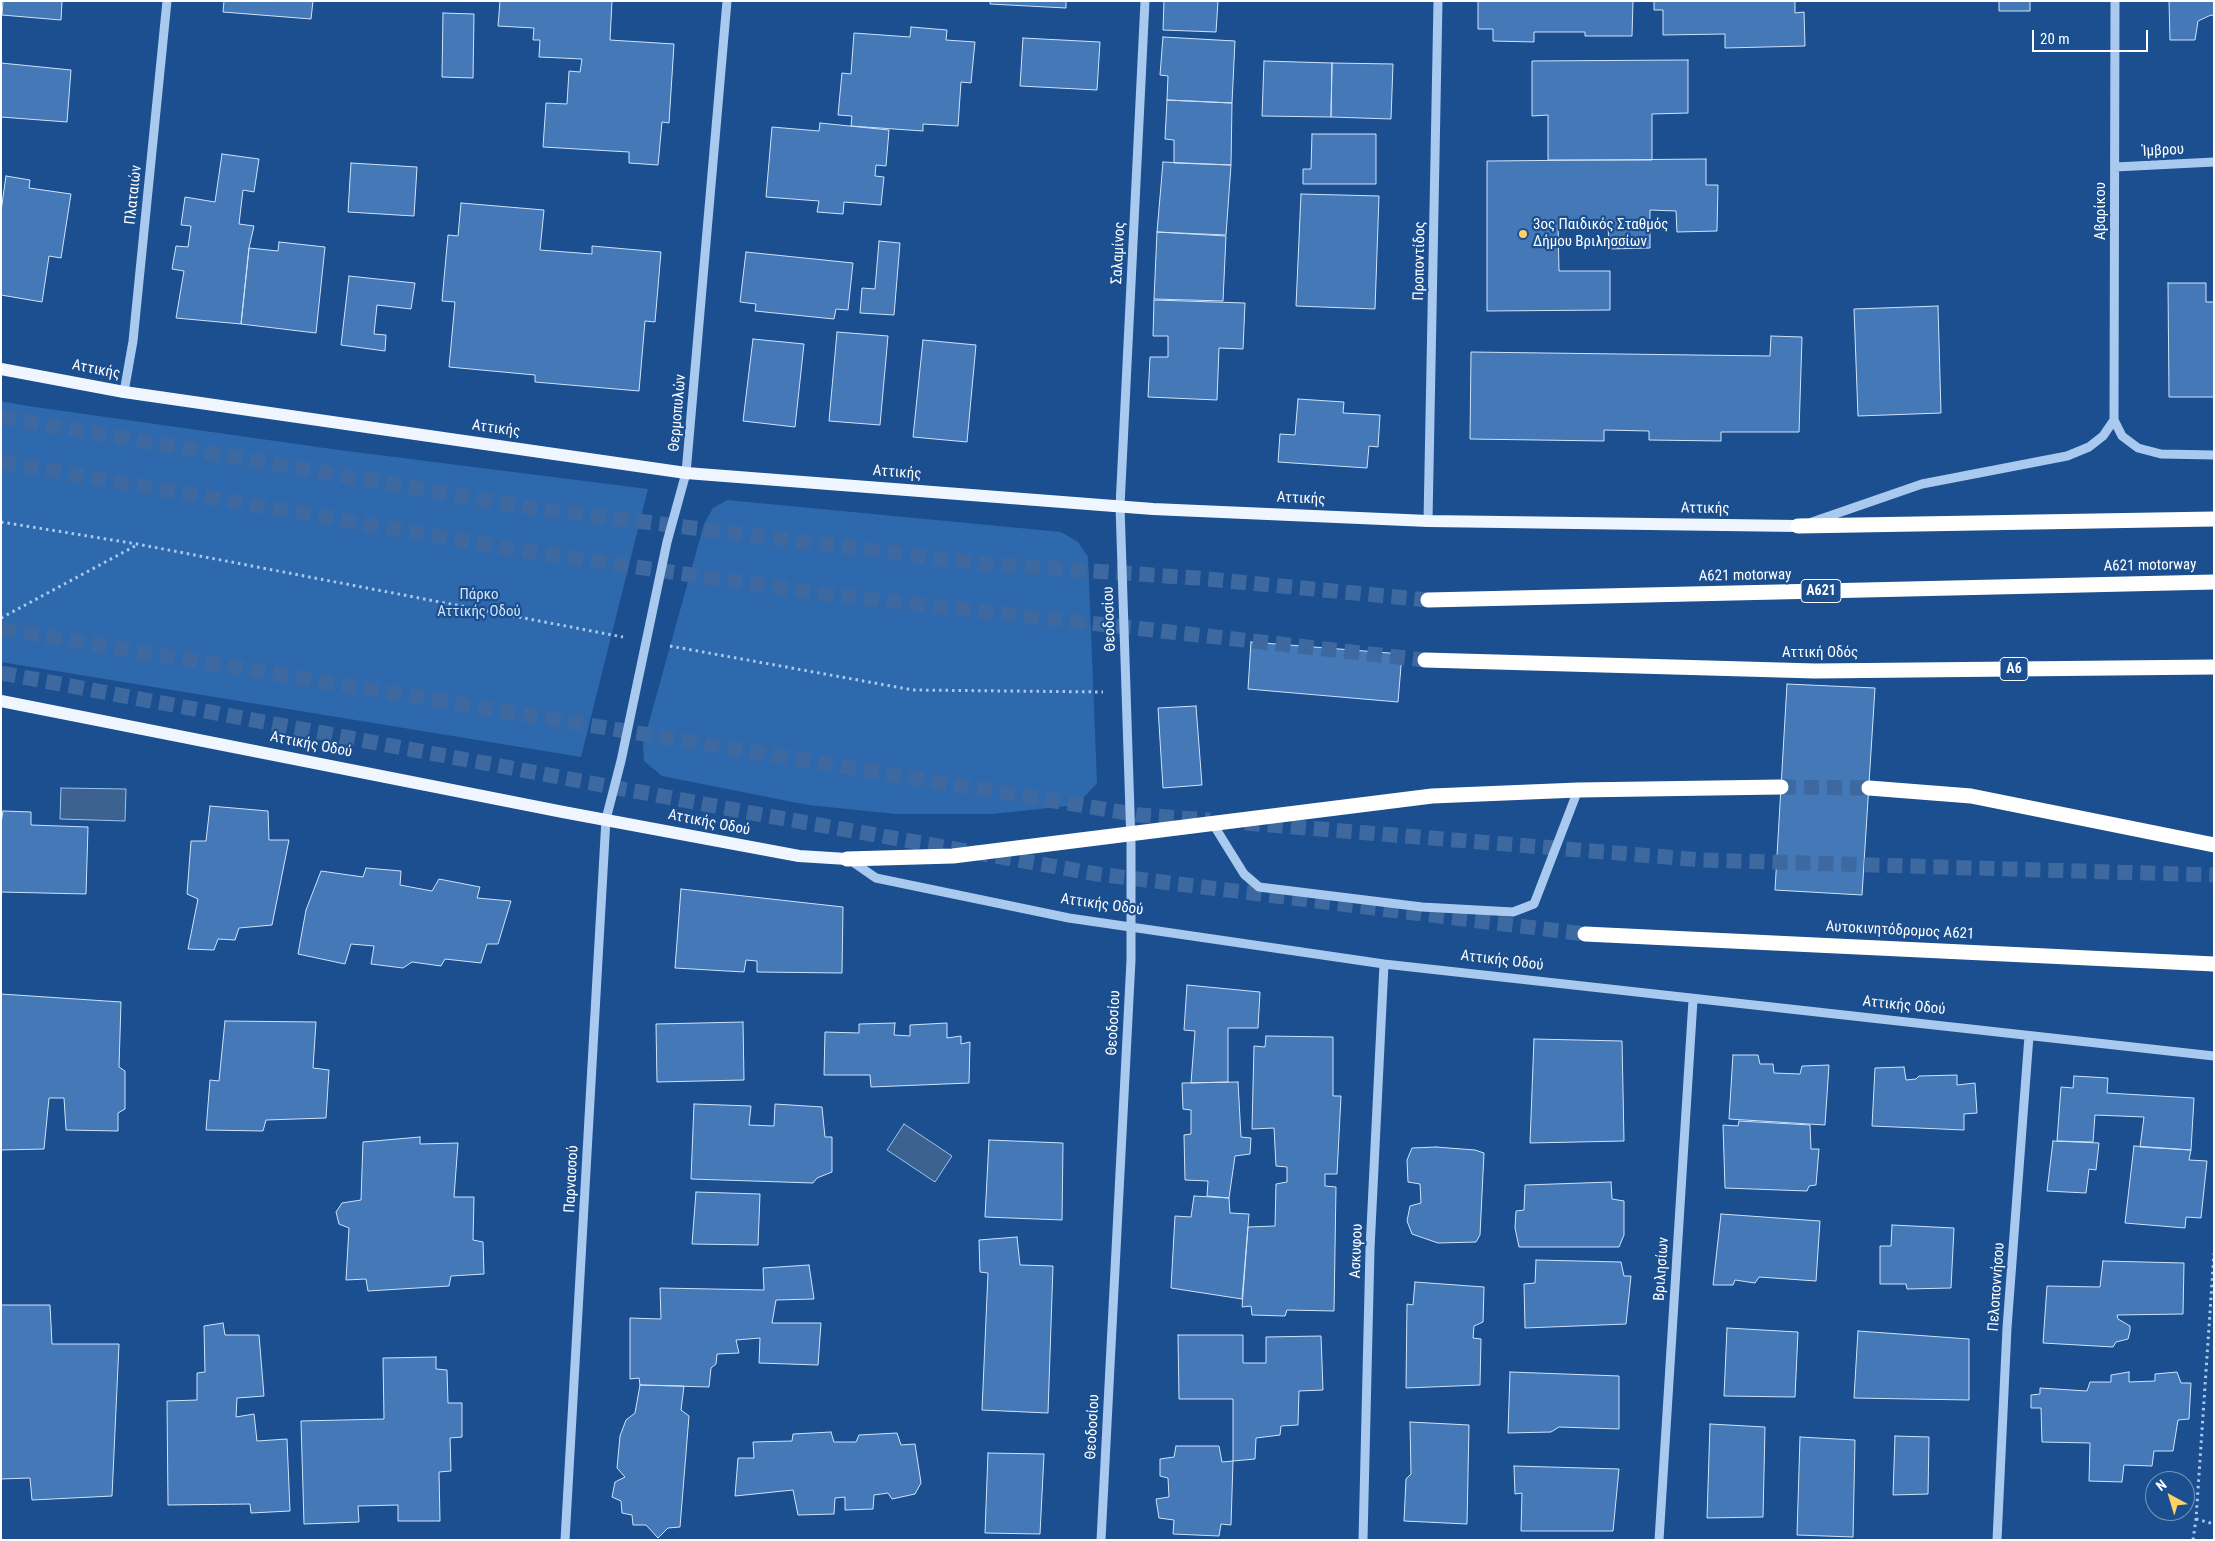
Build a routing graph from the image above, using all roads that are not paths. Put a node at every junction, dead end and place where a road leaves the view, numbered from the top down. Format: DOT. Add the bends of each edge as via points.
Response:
graph roads {
  1 [pos="168,1"];
  2 [pos="727,1"];
  3 [pos="1145,1"];
  4 [pos="1438,1"];
  5 [pos="2115,1"];
  6 [pos="2214,162"];
  7 [pos="2115,167"];
  8 [pos="1,368"];
  9 [pos="124,392"];
  10 [pos="2114,420"];
  11 [pos="2214,455"];
  12 [pos="686,472"];
  13 [pos="1120,506"];
  14 [pos="2214,520"];
  15 [pos="1428,521"];
  16 [pos="1798,526"];
  17 [pos="2214,582"];
  18 [pos="1428,600"];
  19 [pos="1425,660"];
  20 [pos="2214,668"];
  21 [pos="1,701"];
  22 [pos="1781,787"];
  23 [pos="1869,788"];
  24 [pos="1578,790"];
  25 [pos="606,819"];
  26 [pos="1213,824"];
  27 [pos="1130,835"];
  28 [pos="2214,845"];
  29 [pos="847,859"];
  30 [pos="1131,925"];
  31 [pos="1585,934"];
  32 [pos="1384,964"];
  33 [pos="2214,964"];
  34 [pos="1693,1000"];
  35 [pos="2029,1036"];
  36 [pos="2214,1056"];
  37 [pos="565,1540"];
  38 [pos="1101,1540"];
  39 [pos="1363,1540"];
  40 [pos="1658,1540"];
  41 [pos="1997,1540"];
  1 -- 9 [label="street, Πλαταιών" via="133,341"];
  2 -- 12 [label="street, Θερμοπυλών"];
  3 -- 13 [label="street, Σαλαμίνος"];
  4 -- 15 [label="street, Προποντίδος"];
  5 -- 7 [label="street, Αβαρίκου"];
  6 -- 7 [label="street, Ίμβρου"];
  7 -- 10 [label="street, Αβαρίκου"];
  8 -- 9 [label="main road, Αττικής"];
  9 -- 12 [label="main road, Αττικής"];
  10 -- 11 [label="street" via="2122,436 2138,448 2161,454"];
  10 -- 16 [label="street" via="2090,447 2067,456 1922,484"];
  12 -- 13 [label="main road, Αττικής"];
  12 -- 25 [label="street, Θερμοπυλών" via="667,542"];
  13 -- 15 [label="main road, Αττικής"];
  13 -- 27 [label="street, Θεοδοσίου"];
  14 -- 16 [label="highway"];
  15 -- 16 [label="main road, Αττικής"];
  17 -- 18 [label="highway, A621 motorway / Α621"];
  19 -- 20 [label="highway, Αττική Οδός / Α6" via="1814,671"];
  21 -- 25 [label="main road, Αττικής Οδού"];
  22 -- 24 [label="highway"];
  23 -- 28 [label="highway" via="1970,796"];
  24 -- 26 [label="highway" via="1432,796"];
  24 -- 26 [label="street" via="1534,904 1513,912 1422,906 1259,887 1244,874"];
  25 -- 29 [label="main road, Αττικής Οδού" via="799,856"];
  25 -- 37 [label="street, Παρνασσού"];
  26 -- 27 [label="highway"];
  27 -- 29 [label="highway" via="953,856"];
  27 -- 30 [label="street, Θεοδοσίου"];
  29 -- 30 [label="street, Αττικής Οδού" via="876,878 1069,918"];
  30 -- 32 [label="street, Αττικής Οδού"];
  30 -- 38 [label="street, Θεοδοσίου"];
  31 -- 33 [label="highway, Αυτοκινητόδρομος Α621"];
  32 -- 34 [label="street, Αττικής Οδού"];
  32 -- 39 [label="street, Ασκυφου" via="1370,1249"];
  34 -- 35 [label="street, Αττικής Οδού"];
  34 -- 40 [label="street, Βριλησίων"];
  35 -- 36 [label="street, Αττικής Οδού"];
  35 -- 41 [label="street, Πελοποννήσου" via="2007,1328"];
}
